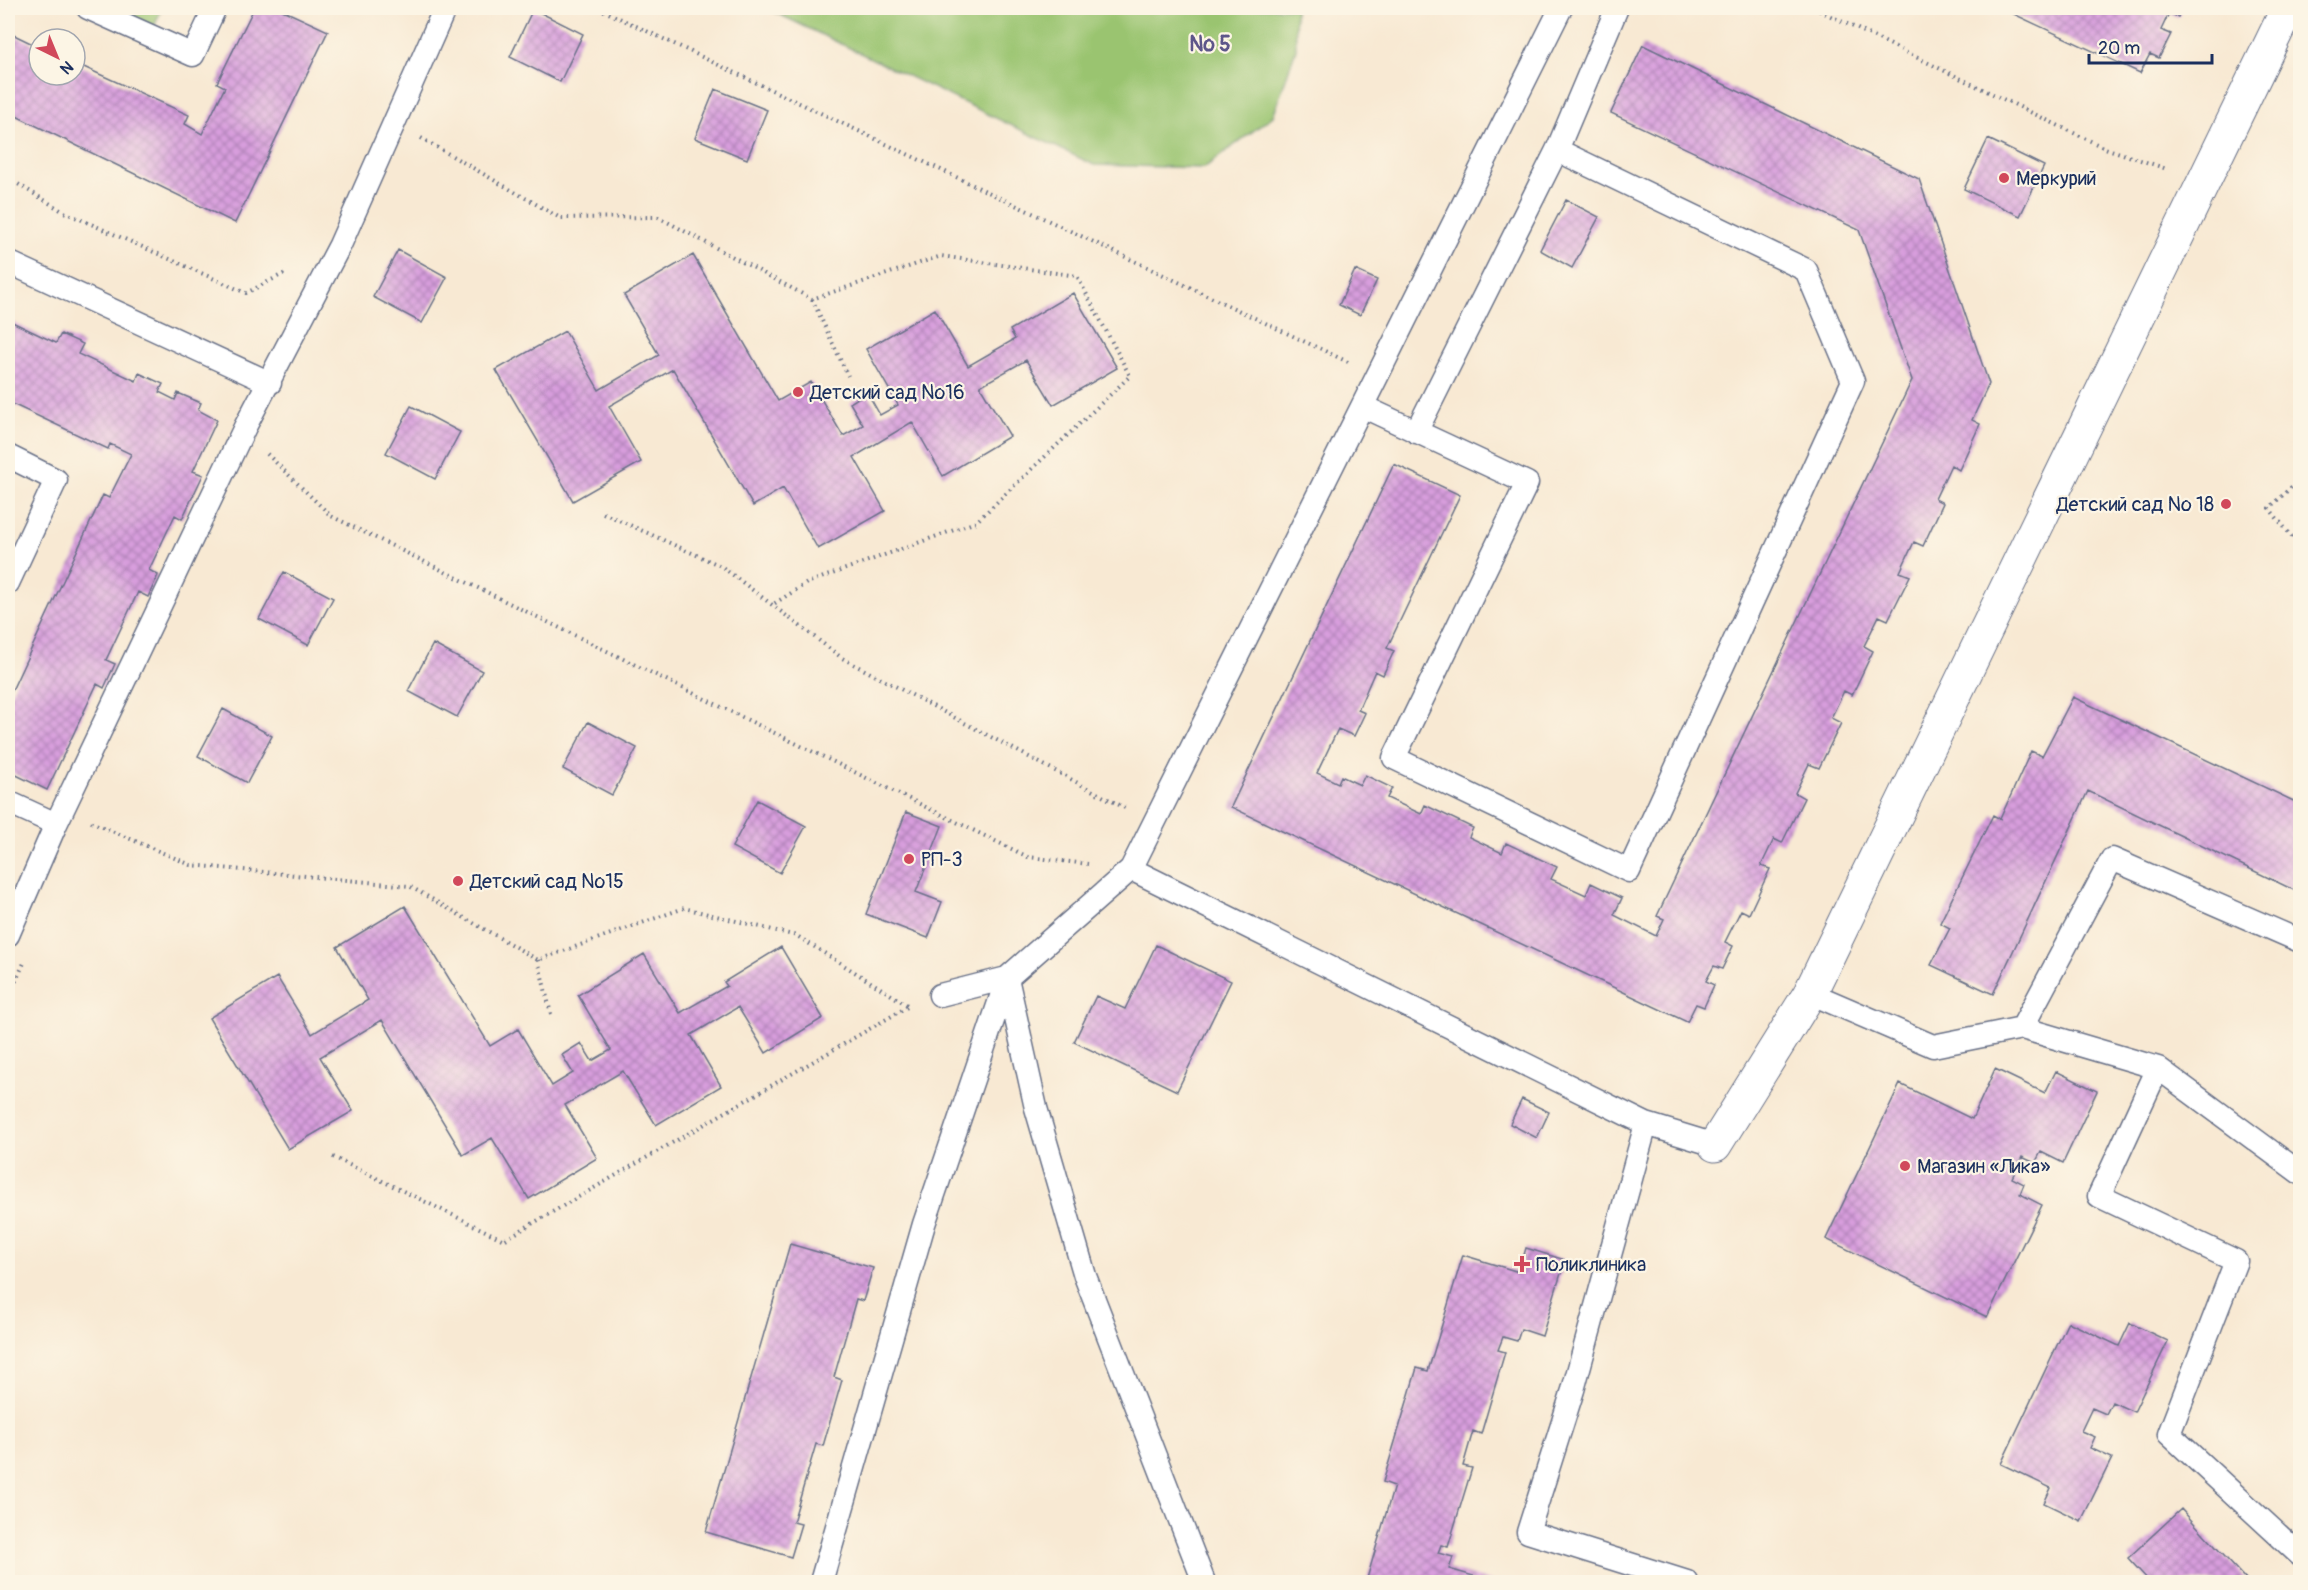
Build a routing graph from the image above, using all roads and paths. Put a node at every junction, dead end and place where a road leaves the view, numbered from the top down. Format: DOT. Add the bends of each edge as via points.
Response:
graph roads {
  1 [pos="88,8"];
  2 [pos="215,8"];
  3 [pos="445,8"];
  4 [pos="598,8"];
  5 [pos="1561,8"];
  6 [pos="1617,8"];
  7 [pos="1814,8"];
  8 [pos="2288,8"];
  9 [pos="416,135"];
  10 [pos="1557,150"];
  11 [pos="8,178"];
  12 [pos="2205,180"];
  13 [pos="340,245"];
  14 [pos="8,262"];
  15 [pos="812,298"];
  16 [pos="848,376"];
  17 [pos="1378,376"];
  18 [pos="270,383"];
  19 [pos="1364,407"];
  20 [pos="245,427"];
  21 [pos="1416,432"];
  22 [pos="8,456"];
  23 [pos="2301,479"];
  24 [pos="603,513"];
  25 [pos="2301,547"];
  26 [pos="8,583"];
  27 [pos="772,605"];
  28 [pos="8,802"];
  29 [pos="90,822"];
  30 [pos="1154,823"];
  31 [pos="56,825"];
  32 [pos="1131,869"];
  33 [pos="8,935"];
  34 [pos="2301,941"];
  35 [pos="538,960"];
  36 [pos="1007,978"];
  37 [pos="1810,993"];
  38 [pos="940,995"];
  39 [pos="909,1006"];
  40 [pos="552,1018"];
  41 [pos="2022,1028"];
  42 [pos="2158,1068"];
  43 [pos="1646,1124"];
  44 [pos="1715,1145"];
  45 [pos="333,1156"];
  46 [pos="2301,1173"];
  47 [pos="2301,1555"];
  48 [pos="821,1582"];
  49 [pos="1204,1582"];
  50 [pos="1687,1582"];
  1 -- 2 [label="lane" via="193,55"];
  3 -- 13 [label="lane"];
  4 -- 17 [label="path"];
  5 -- 17 [label="lane"];
  6 -- 10 [label="lane"];
  7 -- 12 [label="path" via="2105,148"];
  8 -- 12 [label="street"];
  9 -- 15 [label="path" via="560,218 657,217"];
  10 -- 21 [label="lane"];
  10 -- 21 [label="lane" via="1806,270 1853,381 1629,872 1394,758 1527,483"];
  11 -- 13 [label="path" via="64,212 246,293"];
  12 -- 37 [label="street"];
  13 -- 18 [label="lane"];
  14 -- 18 [label="lane"];
  15 -- 16 [label="path"];
  15 -- 27 [label="path" via="941,256 1077,276 1130,376 976,522 807,583"];
  17 -- 19 [label="lane"];
  18 -- 20 [label="lane"];
  19 -- 21 [label="lane"];
  19 -- 30 [label="lane"];
  20 -- 31 [label="lane"];
  20 -- 32 [label="path" via="261,448 331,516 1028,857"];
  22 -- 26 [label="lane" via="56,480"];
  23 -- 25 [label="path" via="2269,508"];
  24 -- 27 [label="path" via="721,566"];
  27 -- 30 [label="path" via="842,658"];
  28 -- 31 [label="lane"];
  29 -- 35 [label="path" via="191,865 409,886"];
  30 -- 32 [label="lane"];
  31 -- 33 [label="lane"];
  32 -- 36 [label="lane"];
  32 -- 43 [label="lane"];
  34 -- 41 [label="lane" via="2112,859"];
  35 -- 39 [label="path" via="684,908 796,936"];
  35 -- 40 [label="path"];
  36 -- 38 [label="lane"];
  36 -- 48 [label="lane" via="924,1224"];
  36 -- 49 [label="lane" via="1036,1108 1085,1276"];
  37 -- 41 [label="lane" via="1933,1046"];
  37 -- 44 [label="street"];
  38 -- 39 [label="path"];
  39 -- 45 [label="path" via="504,1240"];
  41 -- 42 [label="lane"];
  42 -- 46 [label="lane"];
  42 -- 47 [label="lane" via="2099,1196 2236,1261 2169,1434"];
  43 -- 44 [label="lane"];
  43 -- 50 [label="lane" via="1573,1390 1528,1532"];
}
